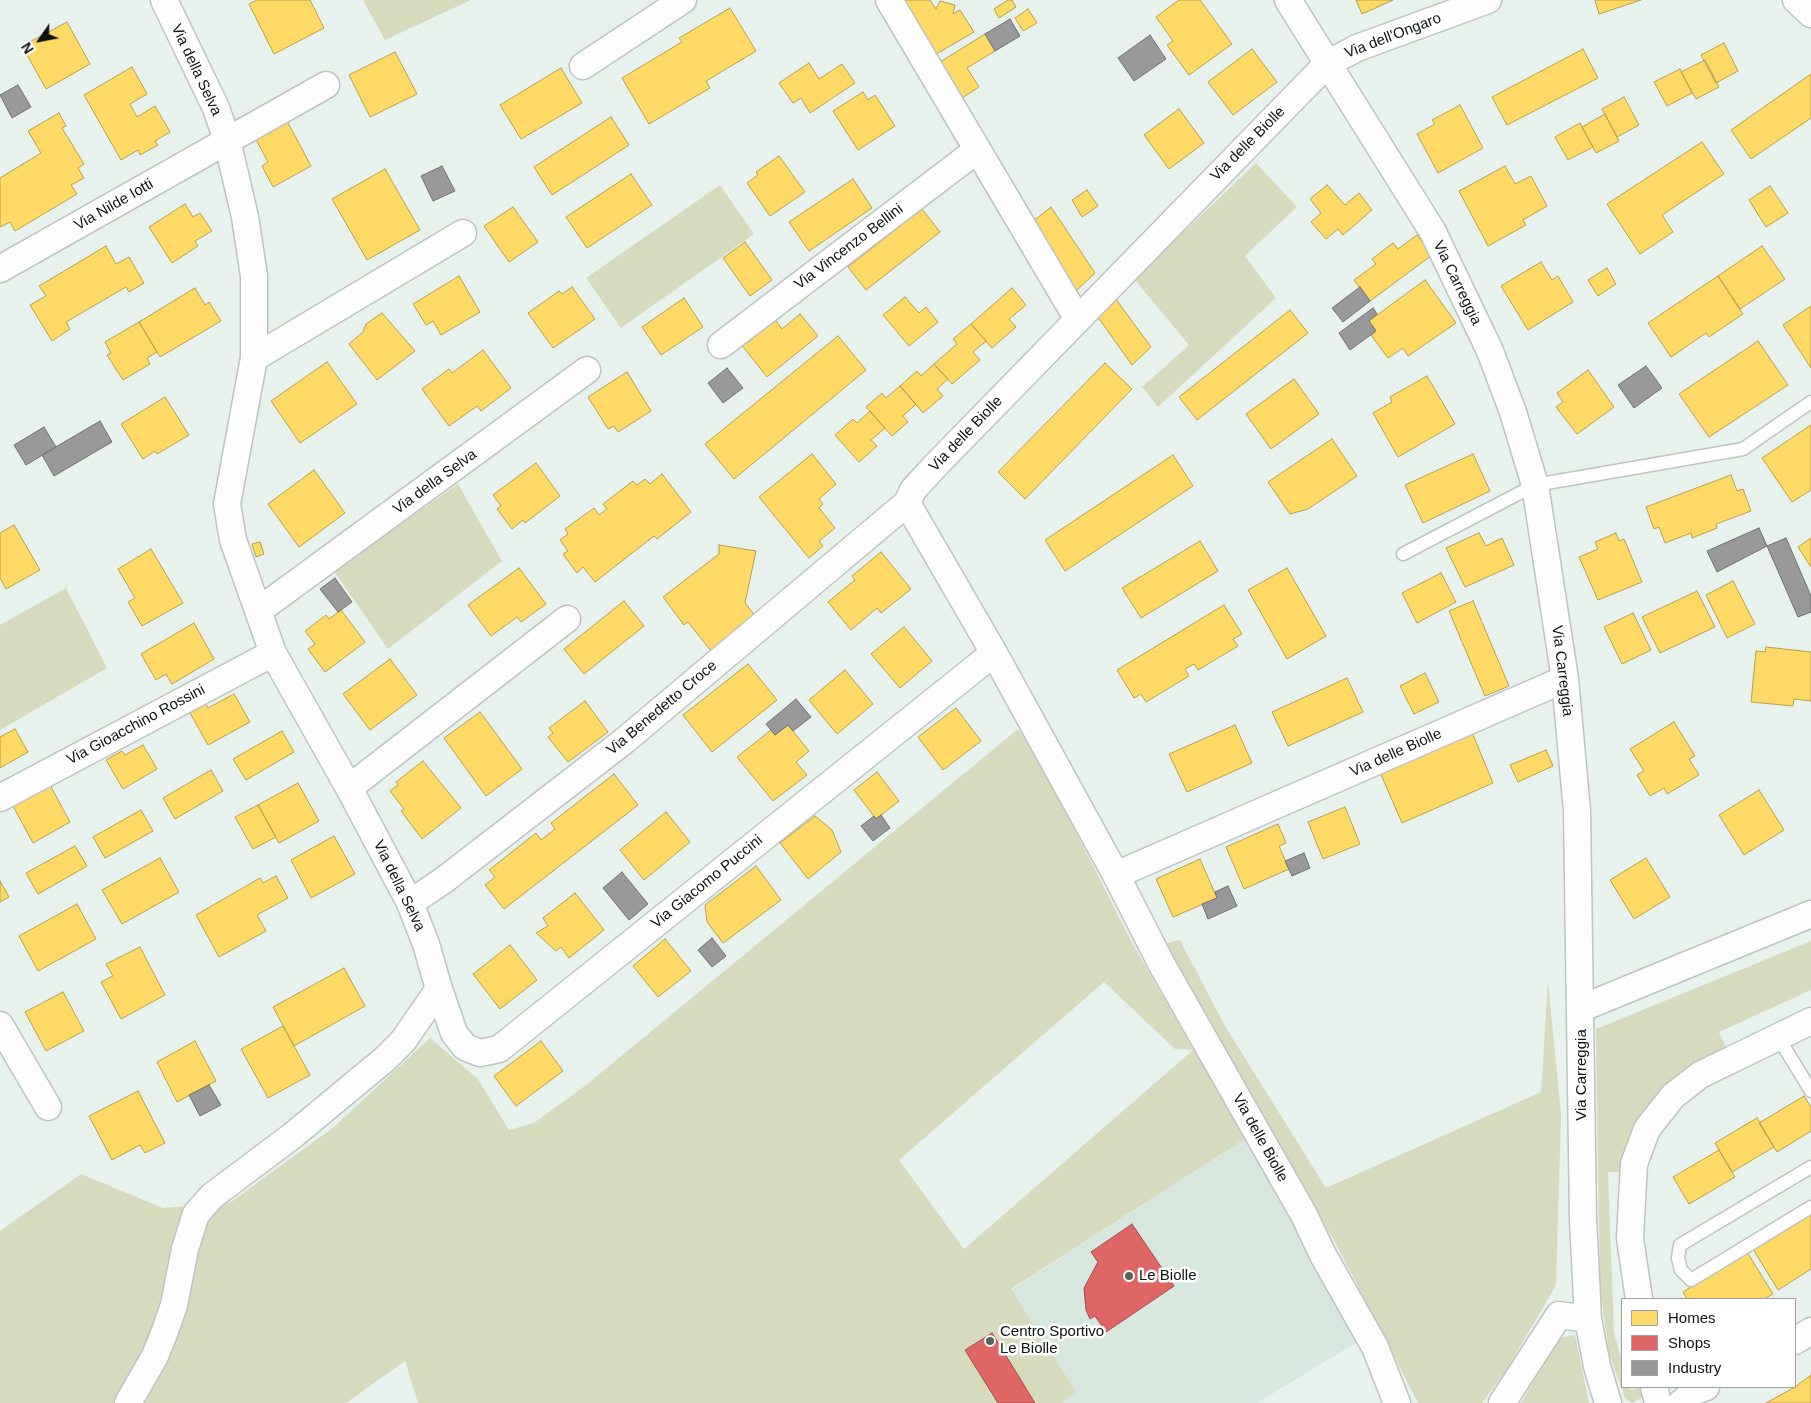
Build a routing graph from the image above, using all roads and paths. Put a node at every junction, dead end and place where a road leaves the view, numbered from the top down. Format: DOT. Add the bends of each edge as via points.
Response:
graph roads {
  1 [pos="164,0"];
  2 [pos="683,0"];
  3 [pos="889,0"];
  4 [pos="1288,0"];
  5 [pos="1488,0"];
  6 [pos="1796,0"];
  7 [pos="1811,14"];
  8 [pos="1327,64"];
  9 [pos="583,66"];
  10 [pos="326,85"];
  11 [pos="226,140"];
  12 [pos="977,150"];
  13 [pos="463,233"];
  14 [pos="0,271"];
  15 [pos="1077,318"];
  16 [pos="721,344"];
  17 [pos="254,358"];
  18 [pos="587,370"];
  19 [pos="1811,402"];
  20 [pos="1535,485"];
  21 [pos="907,504"];
  22 [pos="1403,554"];
  23 [pos="258,611"];
  24 [pos="567,619"];
  25 [pos="272,653"];
  26 [pos="994,653"];
  27 [pos="1565,679"];
  28 [pos="349,788"];
  29 [pos="0,798"];
  30 [pos="1116,875"];
  31 [pos="410,903"];
  32 [pos="1811,914"];
  33 [pos="440,988"];
  34 [pos="1582,1008"];
  35 [pos="1811,1021"];
  36 [pos="0,1025"];
  37 [pos="1778,1037"];
  38 [pos="1811,1091"];
  39 [pos="48,1107"];
  40 [pos="1811,1167"];
  41 [pos="1811,1207"];
  42 [pos="1639,1298"];
  43 [pos="1588,1319"];
  44 [pos="1811,1331"];
  45 [pos="1796,1339"];
  46 [pos="1654,1388"];
  47 [pos="1703,1388"];
  48 [pos="128,1403"];
  49 [pos="1397,1403"];
  50 [pos="1502,1403"];
  51 [pos="1608,1403"];
  52 [pos="1658,1403"];
  53 [pos="1681,1403"];
  1 -- 11 [label="street, Via della Selva" via="216,108"];
  2 -- 9 [label="street"];
  3 -- 12 [label="street"];
  4 -- 8 [label="street, Via Carreggia"];
  5 -- 8 [label="street, Via dell'Ongaro" via="1357,48"];
  6 -- 7 [label="street"];
  8 -- 15 [label="street, Via delle Biolle"];
  8 -- 20 [label="street, Via Carreggia" via="1433,232 1490,352 1513,412"];
  10 -- 11 [label="street"];
  11 -- 14 [label="street, Via Nilde Iotti"];
  11 -- 17 [label="street, Via della Selva" via="245,217 254,276"];
  12 -- 15 [label="street"];
  12 -- 16 [label="street, Via Vincenzo Bellini"];
  13 -- 17 [label="street"];
  15 -- 21 [label="street, Via delle Biolle" via="913,490"];
  17 -- 23 [label="street, Via della Selva" via="227,504 233,540"];
  18 -- 23 [label="street, Via della Selva"];
  19 -- 20 [label="lane" via="1743,449"];
  20 -- 22 [label="lane"];
  20 -- 27 [label="street, Via Carreggia"];
  21 -- 26 [label="street, Via delle Biolle"];
  21 -- 31 [label="street, Via Benedetto Croce" via="624,741"];
  23 -- 25 [label="street, Via della Selva"];
  24 -- 28 [label="street"];
  25 -- 28 [label="street, Via della Selva"];
  25 -- 29 [label="street, Via Gioacchino Rossini"];
  26 -- 30 [label="street, Via delle Biolle"];
  26 -- 33 [label="street, Via Giacomo Puccini" via="499,1049 480,1053 465,1047 454,1033"];
  27 -- 30 [label="street, Via delle Biolle"];
  27 -- 34 [label="street, Via Carreggia" via="1577,811"];
  28 -- 31 [label="street, Via della Selva"];
  30 -- 49 [label="street, Via delle Biolle" via="1162,965 1375,1347"];
  31 -- 33 [label="street, Via della Selva"];
  32 -- 34 [label="street"];
  33 -- 48 [label="street" via="403,1041 385,1059 292,1136 212,1196 196,1214 168,1322 155,1356"];
  34 -- 43 [label="street, Via Carreggia" via="1583,1219"];
  35 -- 37 [label="street"];
  36 -- 39 [label="street"];
  37 -- 38 [label="lane"];
  37 -- 42 [label="street" via="1700,1075 1673,1096 1647,1128 1634,1164 1630,1238"];
  40 -- 41 [label="lane" via="1680,1244 1678,1258 1681,1270 1691,1280"];
  43 -- 50 [label="street" via="1559,1314"];
  43 -- 51 [label="street, Via Carreggia"];
  44 -- 45 [label="street"];
  46 -- 52 [label="street"];
  47 -- 53 [label="street"];
}
